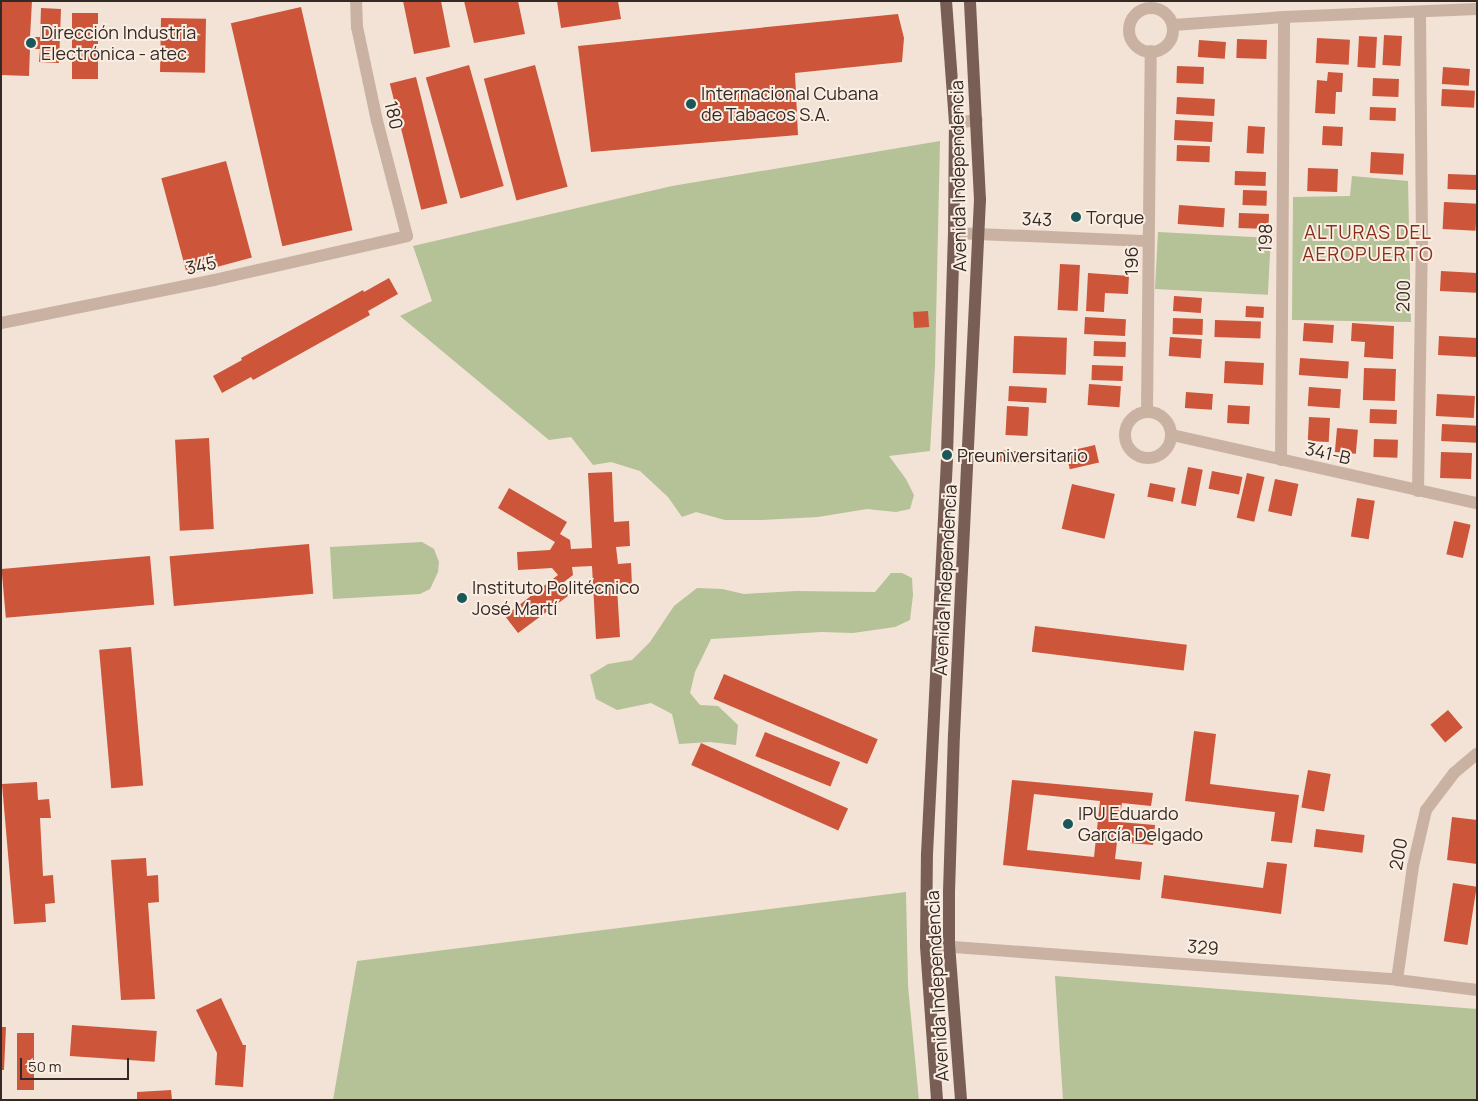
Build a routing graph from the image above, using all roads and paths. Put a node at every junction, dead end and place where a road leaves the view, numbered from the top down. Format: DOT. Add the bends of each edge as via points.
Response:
graph roads {
  1 [pos="356,1"];
  2 [pos="946,1"];
  3 [pos="970,1"];
  4 [pos="1477,9"];
  5 [pos="1420,12"];
  6 [pos="1284,17"];
  7 [pos="1173,25"];
  8 [pos="1151,51"];
  9 [pos="977,120"];
  10 [pos="954,123"];
  11 [pos="954,233"];
  12 [pos="979,234"];
  13 [pos="407,236"];
  14 [pos="1148,241"];
  15 [pos="1,323"];
  16 [pos="1147,411"];
  17 [pos="1172,435"];
  18 [pos="1281,460"];
  19 [pos="1418,491"];
  20 [pos="1477,503"];
  21 [pos="1477,754"];
  22 [pos="926,945"];
  23 [pos="949,945"];
  24 [pos="1397,980"];
  25 [pos="1477,990"];
  26 [pos="937,1100"];
  27 [pos="961,1100"];
  1 -- 13 [label="street, 180" via="357,27 377,121"];
  2 -- 10 [label="main road, Avenida Independencia"];
  3 -- 9 [label="main road, Avenida Independencia"];
  4 -- 5 [label="street"];
  5 -- 6 [label="street"];
  5 -- 19 [label="street, 200" via="1422,242"];
  6 -- 7 [label="street"];
  6 -- 18 [label="street, 198"];
  7 -- 8 [label="street" via="1167,44 1162,49"];
  7 -- 8 [label="street" via="1166,14 1154,8 1134,15 1130,37 1140,48"];
  8 -- 14 [label="street, 196"];
  9 -- 10 [label="street"];
  9 -- 12 [label="main road, Avenida Independencia"];
  10 -- 11 [label="main road, Avenida Independencia"];
  11 -- 12 [label="street, 343"];
  11 -- 22 [label="main road, Avenida Independencia" via="947,455 927,854"];
  12 -- 14 [label="street, 343"];
  12 -- 23 [label="main road, Avenida Independencia" via="954,735"];
  13 -- 15 [label="street, 345" via="214,280"];
  14 -- 16 [label="street, 196"];
  16 -- 17 [label="street" via="1167,420"];
  16 -- 17 [label="street" via="1139,413 1128,423 1125,438 1132,451 1146,458 1161,455 1167,450"];
  17 -- 18 [label="street, 341-B"];
  18 -- 19 [label="street, 341-B"];
  19 -- 20 [label="street, 341-B"];
  21 -- 24 [label="street, 200" via="1454,773 1426,810 1413,866"];
  22 -- 23 [label="street, 329"];
  22 -- 26 [label="main road, Avenida Independencia"];
  23 -- 24 [label="street, 329"];
  23 -- 27 [label="main road, Avenida Independencia"];
  24 -- 25 [label="street, 329"];
}
